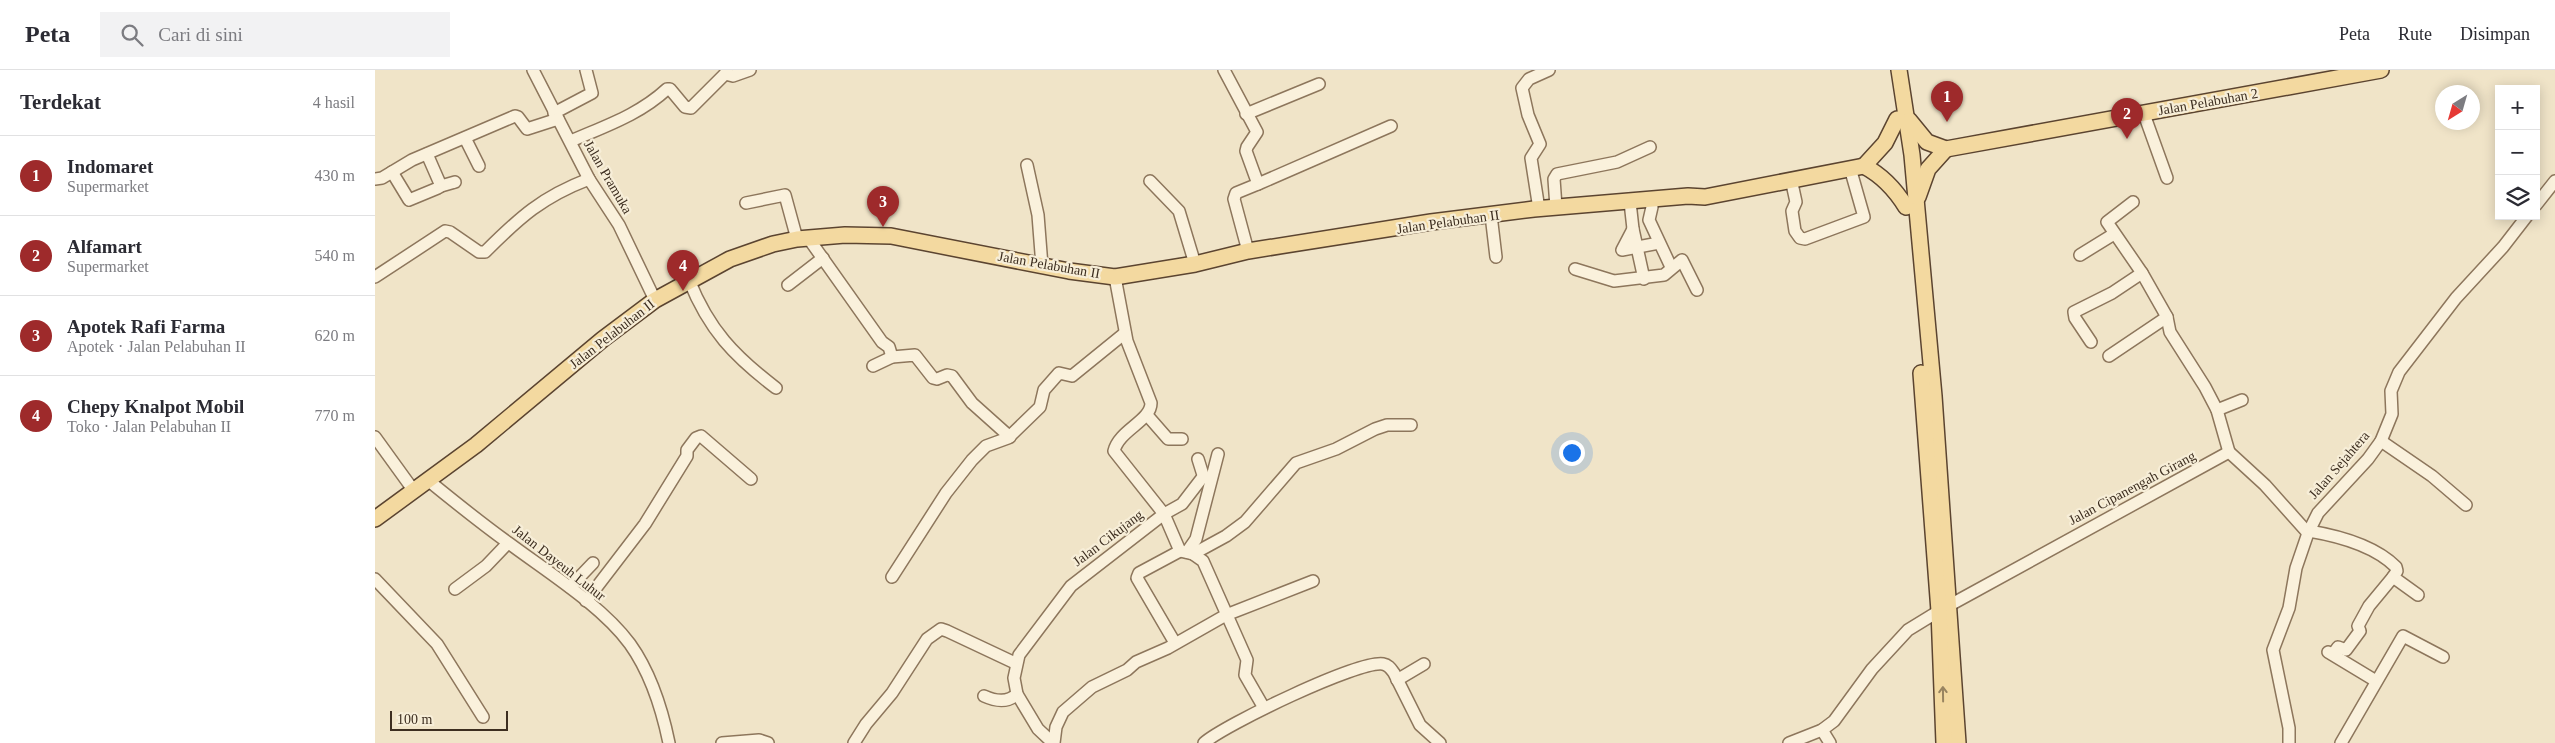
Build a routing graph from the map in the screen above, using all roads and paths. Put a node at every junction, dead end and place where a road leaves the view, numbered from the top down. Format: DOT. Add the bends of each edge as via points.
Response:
graph roads {
  1 [pos="533,70"];
  2 [pos="586,70"];
  3 [pos="750,70"];
  4 [pos="1224,70"];
  5 [pos="1549,70"];
  6 [pos="1889,70"];
  7 [pos="1899,70"];
  8 [pos="2381,70"];
  9 [pos="725,72"];
  10 [pos="1319,84"];
  11 [pos="1246,114"];
  12 [pos="2144,114"];
  13 [pos="1903,115"];
  14 [pos="556,116"];
  15 [pos="1391,126"];
  16 [pos="465,138"];
  17 [pos="571,141"];
  18 [pos="1650,147"];
  19 [pos="1946,150"];
  20 [pos="427,154"];
  21 [pos="1027,165"];
  22 [pos="479,166"];
  23 [pos="1857,167"];
  24 [pos="393,172"];
  25 [pos="2167,178"];
  26 [pos="375,179"];
  27 [pos="589,179"];
  28 [pos="1791,179"];
  29 [pos="1150,181"];
  30 [pos="2555,181"];
  31 [pos="455,182"];
  32 [pos="1258,184"];
  33 [pos="441,186"];
  34 [pos="2551,195"];
  35 [pos="1651,199"];
  36 [pos="1630,202"];
  37 [pos="2133,202"];
  38 [pos="2540,202"];
  39 [pos="746,203"];
  40 [pos="1911,206"];
  41 [pos="1556,208"];
  42 [pos="1539,209"];
  43 [pos="1491,215"];
  44 [pos="2524,220"];
  45 [pos="1633,229"];
  46 [pos="2114,234"];
  47 [pos="803,239"];
  48 [pos="1659,243"];
  49 [pos="1637,247"];
  50 [pos="1248,251"];
  51 [pos="2080,255"];
  52 [pos="823,258"];
  53 [pos="1496,258"];
  54 [pos="1195,264"];
  55 [pos="1042,266"];
  56 [pos="1671,267"];
  57 [pos="1575,269"];
  58 [pos="2142,273"];
  59 [pos="375,277"];
  60 [pos="1115,277"];
  61 [pos="1644,278"];
  62 [pos="689,280"];
  63 [pos="788,285"];
  64 [pos="1697,290"];
  65 [pos="655,300"];
  66 [pos="2167,317"];
  67 [pos="1125,334"];
  68 [pos="2091,342"];
  69 [pos="2109,356"];
  70 [pos="892,357"];
  71 [pos="873,366"];
  72 [pos="776,388"];
  73 [pos="2242,400"];
  74 [pos="2217,410"];
  75 [pos="1147,414"];
  76 [pos="1411,425"];
  77 [pos="375,437"];
  78 [pos="1010,437"];
  79 [pos="1182,439"];
  80 [pos="2381,440"];
  81 [pos="2229,452"];
  82 [pos="1218,454"];
  83 [pos="1198,459"];
  84 [pos="751,480"];
  85 [pos="429,481"];
  86 [pos="414,491"];
  87 [pos="2466,505"];
  88 [pos="1164,514"];
  89 [pos="375,519"];
  90 [pos="2309,532"];
  91 [pos="508,543"];
  92 [pos="1187,552"];
  93 [pos="593,563"];
  94 [pos="2393,577"];
  95 [pos="892,578"];
  96 [pos="375,579"];
  97 [pos="1313,581"];
  98 [pos="570,587"];
  99 [pos="455,589"];
  100 [pos="2419,595"];
  101 [pos="586,601"];
  102 [pos="1944,608"];
  103 [pos="1226,615"];
  104 [pos="1175,643"];
  105 [pos="2443,657"];
  106 [pos="1017,660"];
  107 [pos="1424,664"];
  108 [pos="1397,680"];
  109 [pos="2376,681"];
  110 [pos="1017,694"];
  111 [pos="984,696"];
  112 [pos="1264,708"];
  113 [pos="483,717"];
  114 [pos="1822,730"];
  115 [pos="669,743"];
  116 [pos="722,743"];
  117 [pos="768,743"];
  118 [pos="855,743"];
  119 [pos="1053,743"];
  120 [pos="1203,743"];
  121 [pos="1440,743"];
  122 [pos="1789,743"];
  123 [pos="1830,743"];
  124 [pos="1944,743"];
  125 [pos="1959,743"];
  126 [pos="2289,743"];
  127 [pos="2341,743"];
  1 -- 14 [label="street, Jalan Pramuka"];
  2 -- 14 [label="street" via="592,93"];
  3 -- 9 [label="street" via="733,76"];
  4 -- 11 [label="street"];
  5 -- 42 [label="street" via="1529,79 1522,88 1525,106 1540,144 1531,158"];
  6 -- 13 [label="main road"];
  7 -- 13 [label="main road"];
  8 -- 12 [label="main road, Jalan Pelabuhan 2"];
  9 -- 17 [label="street" via="691,108 685,107 667,89 653,103 627,118"];
  10 -- 11 [label="street"];
  11 -- 32 [label="street" via="1257,132 1247,152"];
  12 -- 19 [label="main road, Jalan Pelabuhan 2"];
  12 -- 25 [label="street"];
  13 -- 19 [label="main road" via="1927,142"];
  13 -- 23 [label="main road" via="1885,143"];
  13 -- 40 [label="main road"];
  14 -- 16 [label="street" via="527,129 515,116"];
  14 -- 17 [label="street, Jalan Pramuka"];
  15 -- 32 [label="street"];
  16 -- 20 [label="street"];
  16 -- 22 [label="street"];
  17 -- 27 [label="street, Jalan Pramuka"];
  18 -- 41 [label="street" via="1617,162 1557,174 1554,179"];
  19 -- 40 [label="main road" via="1929,169"];
  20 -- 24 [label="street"];
  20 -- 33 [label="street"];
  21 -- 55 [label="street" via="1037,215"];
  23 -- 28 [label="main road, Jalan Pelabuhan II"];
  23 -- 28 [label="street" via="1864,217 1805,239 1795,231 1792,211 1796,202"];
  23 -- 40 [label="main road" via="1877,172"];
  24 -- 26 [label="street"];
  24 -- 33 [label="street" via="411,201"];
  27 -- 59 [label="street" via="537,204 519,217 485,252 479,252 450,232 445,232"];
  27 -- 65 [label="street, Jalan Pramuka" via="619,225"];
  28 -- 35 [label="main road, Jalan Pelabuhan II" via="1705,197"];
  29 -- 54 [label="street" via="1179,211"];
  30 -- 34 [label="street"];
  31 -- 33 [label="street"];
  32 -- 50 [label="street" via="1236,193 1234,199"];
  34 -- 38 [label="street"];
  35 -- 36 [label="main road, Jalan Pelabuhan II"];
  35 -- 48 [label="street" via="1649,220"];
  36 -- 41 [label="main road, Jalan Pelabuhan II"];
  36 -- 45 [label="street"];
  37 -- 46 [label="street" via="2107,222"];
  39 -- 47 [label="street" via="785,195"];
  40 -- 102 [label="main road"];
  41 -- 42 [label="main road, Jalan Pelabuhan II"];
  42 -- 43 [label="main road, Jalan Pelabuhan II"];
  43 -- 50 [label="main road, Jalan Pelabuhan II"];
  43 -- 53 [label="street"];
  44 -- 80 [label="street, Jalan Sejahtera" via="2456,298 2399,372 2391,391 2392,414"];
  45 -- 49 [label="street"];
  45 -- 49 [label="street" via="1621,249"];
  46 -- 51 [label="street"];
  46 -- 58 [label="street"];
  47 -- 52 [label="street"];
  47 -- 55 [label="main road, Jalan Pelabuhan II" via="845,235 891,236"];
  47 -- 62 [label="main road, Jalan Pelabuhan II" via="751,250"];
  48 -- 49 [label="street"];
  48 -- 56 [label="street"];
  49 -- 61 [label="street"];
  50 -- 54 [label="main road, Jalan Pelabuhan II"];
  52 -- 63 [label="street"];
  52 -- 70 [label="street" via="882,342 889,347"];
  54 -- 60 [label="main road, Jalan Pelabuhan II"];
  55 -- 60 [label="main road, Jalan Pelabuhan II"];
  56 -- 61 [label="street" via="1665,275"];
  56 -- 64 [label="street" via="1678,261 1684,261"];
  57 -- 61 [label="street" via="1606,280"];
  58 -- 66 [label="street"];
  58 -- 68 [label="street" via="2074,312"];
  60 -- 67 [label="street"];
  62 -- 65 [label="main road, Jalan Pelabuhan II"];
  62 -- 72 [label="street" via="711,326 723,342"];
  65 -- 85 [label="main road, Jalan Pelabuhan II"];
  66 -- 69 [label="street"];
  66 -- 74 [label="street" via="2170,332"];
  67 -- 75 [label="street" via="1151,399 1151,409"];
  67 -- 78 [label="street" via="1072,376 1059,373 1044,390 1040,407"];
  70 -- 71 [label="street"];
  70 -- 78 [label="street" via="915,355 935,379 952,376 972,403"];
  73 -- 74 [label="street"];
  74 -- 81 [label="street"];
  75 -- 79 [label="street" via="1168,439"];
  75 -- 88 [label="street, Jalan Cikujang" via="1121,437 1114,451"];
  76 -- 92 [label="street" via="1375,428 1336,449 1296,463 1240,527"];
  77 -- 86 [label="street"];
  78 -- 95 [label="street" via="986,446 972,460 946,493"];
  80 -- 87 [label="street"];
  80 -- 90 [label="street, Jalan Sejahtera" via="2364,464 2318,513"];
  81 -- 90 [label="street"];
  81 -- 102 [label="street, Jalan Cipanengah Girang"];
  82 -- 92 [label="street" via="1196,539"];
  83 -- 88 [label="street" via="1202,478 1182,504"];
  84 -- 101 [label="street" via="701,436 696,438 645,524"];
  85 -- 86 [label="main road, Jalan Pelabuhan II"];
  85 -- 91 [label="street, Jalan Dayeuh Luhur"];
  86 -- 89 [label="main road, Jalan Pelabuhan II"];
  88 -- 92 [label="street"];
  88 -- 106 [label="street, Jalan Cikujang" via="1071,586"];
  90 -- 94 [label="street" via="2337,537 2377,553 2396,567"];
  90 -- 126 [label="street, Jalan Sejahtera" via="2296,568 2289,608 2273,650 2289,728"];
  91 -- 98 [label="street, Jalan Dayeuh Luhur"];
  91 -- 99 [label="street" via="487,566"];
  92 -- 103 [label="street" via="1203,561"];
  92 -- 104 [label="street" via="1139,573 1137,578"];
  93 -- 98 [label="street"];
  94 -- 100 [label="street"];
  94 -- 109 [label="street" via="2369,606 2350,647 2346,650 2338,647 2331,653"];
  96 -- 113 [label="street" via="437,644"];
  97 -- 103 [label="street"];
  98 -- 101 [label="street, Jalan Dayeuh Luhur"];
  101 -- 115 [label="street, Jalan Dayeuh Luhur" via="624,637 640,659 661,710"];
  102 -- 114 [label="street, Jalan Cipanengah Girang" via="1908,630 1873,669 1838,717"];
  124 -- 102 [label="main road, one-way"];
  102 -- 125 [label="main road"];
  103 -- 104 [label="street"];
  103 -- 112 [label="street" via="1247,660 1245,675"];
  104 -- 119 [label="street" via="1136,662 1074,700 1055,727"];
  105 -- 109 [label="street" via="2403,636"];
  106 -- 110 [label="street" via="1014,678"];
  106 -- 118 [label="street" via="941,629 933,633"];
  107 -- 108 [label="street"];
  108 -- 112 [label="street" via="1386,664 1374,664 1345,672"];
  108 -- 121 [label="street" via="1420,725"];
  109 -- 127 [label="street"];
  110 -- 111 [label="street" via="1006,700"];
  110 -- 119 [label="street" via="1038,729"];
  112 -- 120 [label="street"];
  114 -- 122 [label="street, Jalan Cipanengah Girang"];
  114 -- 123 [label="street"];
  116 -- 117 [label="street" via="759,740"];
}
